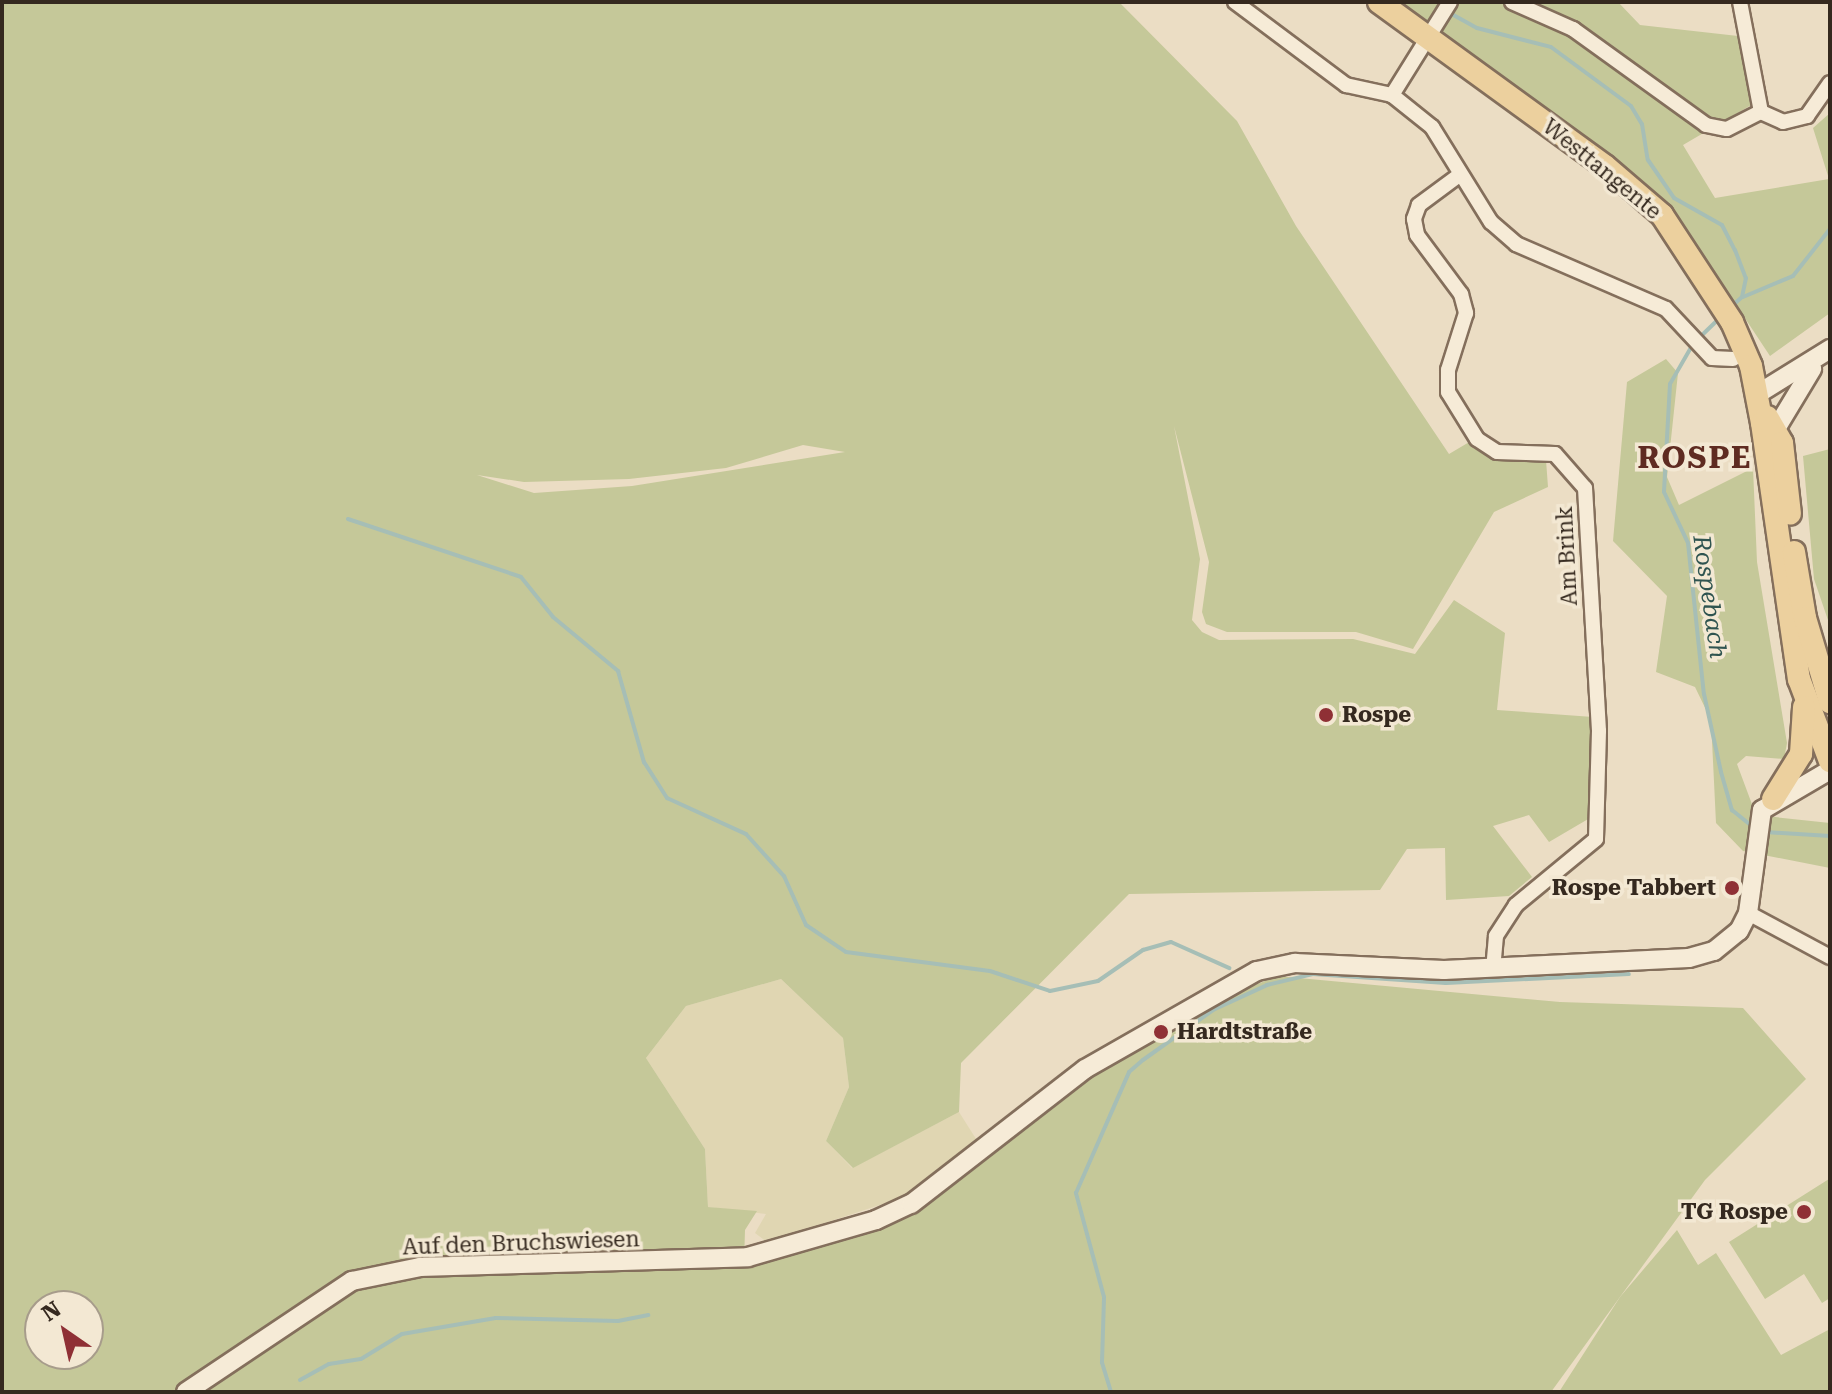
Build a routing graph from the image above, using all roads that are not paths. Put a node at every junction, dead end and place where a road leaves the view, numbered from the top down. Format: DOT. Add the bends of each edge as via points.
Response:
graph roads {
  1 [pos="1235,2"];
  2 [pos="1379,2"];
  3 [pos="1450,2"];
  4 [pos="1512,2"];
  5 [pos="1740,2"];
  6 [pos="1431,28"];
  7 [pos="1830,83"];
  8 [pos="1392,95"];
  9 [pos="1761,112"];
  10 [pos="1458,176"];
  11 [pos="1824,355"];
  12 [pos="1733,359"];
  13 [pos="1756,395"];
  14 [pos="1774,432"];
  15 [pos="1804,698"];
  16 [pos="1830,702"];
  17 [pos="1830,761"];
  18 [pos="1830,770"];
  19 [pos="1773,799"];
  20 [pos="1748,913"];
  21 [pos="1830,957"];
  22 [pos="1493,968"];
  23 [pos="186,1392"];
  1 -- 8 [label="street" via="1346,85"];
  2 -- 6 [label="main road, Westtangente"];
  3 -- 6 [label="street"];
  4 -- 9 [label="street" via="1573,29 1706,125 1727,129"];
  5 -- 9 [label="street"];
  6 -- 8 [label="street"];
  6 -- 13 [label="main road, Westtangente" via="1662,215 1732,322"];
  7 -- 9 [label="street" via="1807,116 1783,122"];
  8 -- 10 [label="street" via="1432,127"];
  10 -- 12 [label="street" via="1516,244 1634,291 1666,309 1712,358"];
  10 -- 22 [label="street, Am Brink" via="1419,205 1414,219 1417,235 1461,294 1466,313 1448,370 1448,392 1477,439 1497,452 1555,454 1570,464 1585,488 1599,731 1596,839 1516,905 1496,936"];
  11 -- 13 [label="street"];
  11 -- 14 [label="street"];
  13 -- 14 [label="main road, Westtangente"];
  13 -- 15 [label="main road, Westtangente" via="1789,631"];
  14 -- 16 [label="main road, Westtangente" via="1784,452 1797,580"];
  15 -- 17 [label="main road, Westtangente"];
  15 -- 19 [label="main road" via="1801,754"];
  18 -- 19 [label="street"];
  19 -- 20 [label="street" via="1755,831"];
  20 -- 21 [label="street"];
  20 -- 22 [label="street" via="1729,942 1689,958"];
  22 -- 23 [label="street, Auf den Bruchswiesen" via="1295,963 1257,971 1085,1069 911,1204 748,1257 420,1267 352,1281"];
}
